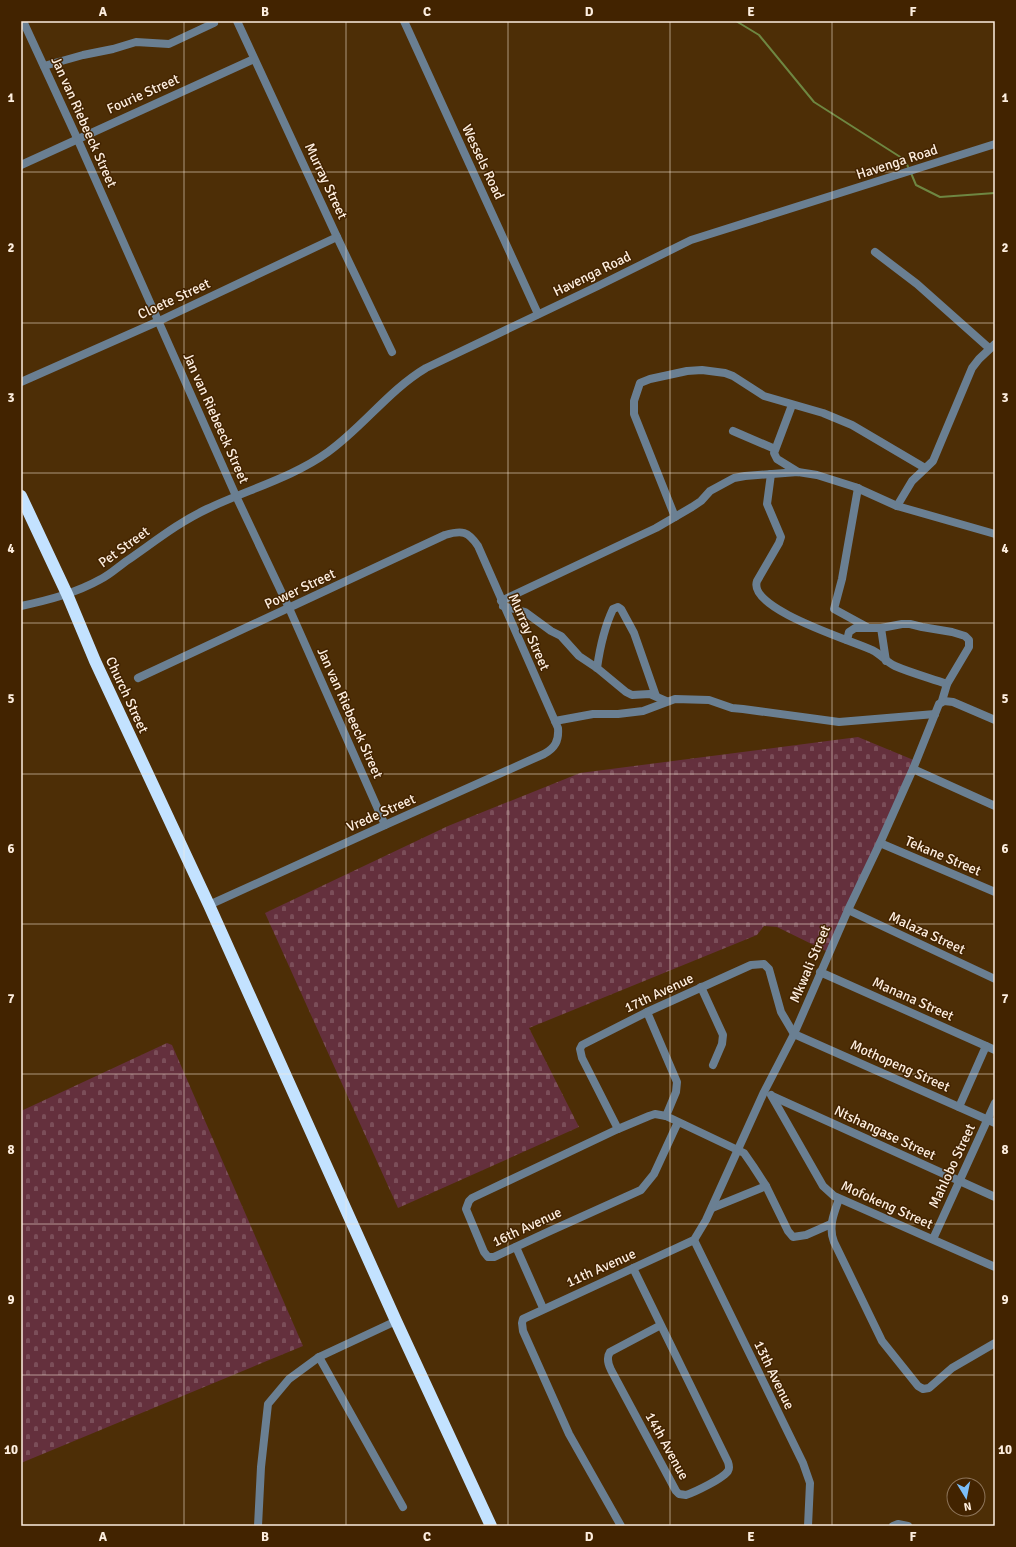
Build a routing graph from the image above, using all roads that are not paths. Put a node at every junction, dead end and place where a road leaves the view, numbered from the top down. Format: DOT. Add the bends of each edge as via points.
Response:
graph roads {
  1 [pos="23,21"];
  2 [pos="238,21"];
  3 [pos="404,21"];
  4 [pos="214,23"];
  5 [pos="254,58"];
  6 [pos="44,66"];
  7 [pos="77,138"];
  8 [pos="995,144"];
  9 [pos="21,165"];
  10 [pos="337,236"];
  11 [pos="874,252"];
  12 [pos="538,314"];
  13 [pos="159,321"];
  14 [pos="992,346"];
  15 [pos="392,352"];
  16 [pos="21,382"];
  17 [pos="792,405"];
  18 [pos="733,431"];
  19 [pos="775,449"];
  20 [pos="925,468"];
  21 [pos="798,472"];
  22 [pos="771,474"];
  23 [pos="858,488"];
  24 [pos="21,496"];
  25 [pos="236,496"];
  26 [pos="897,506"];
  27 [pos="675,517"];
  28 [pos="995,534"];
  29 [pos="472,538"];
  30 [pos="67,594"];
  31 [pos="502,603"];
  32 [pos="21,606"];
  33 [pos="289,608"];
  34 [pos="867,627"];
  35 [pos="881,628"];
  36 [pos="847,640"];
  37 [pos="886,661"];
  38 [pos="597,668"];
  39 [pos="138,678"];
  40 [pos="947,684"];
  41 [pos="656,696"];
  42 [pos="666,701"];
  43 [pos="945,701"];
  44 [pos="935,714"];
  45 [pos="995,720"];
  46 [pos="555,721"];
  47 [pos="558,739"];
  48 [pos="913,769"];
  49 [pos="995,806"];
  50 [pos="385,825"];
  51 [pos="880,843"];
  52 [pos="995,892"];
  53 [pos="209,905"];
  54 [pos="848,910"];
  55 [pos="820,972"];
  56 [pos="995,979"];
  57 [pos="701,987"];
  58 [pos="647,1012"];
  59 [pos="794,1034"];
  60 [pos="986,1046"];
  61 [pos="995,1050"];
  62 [pos="713,1065"];
  63 [pos="768,1094"];
  64 [pos="995,1103"];
  65 [pos="959,1106"];
  66 [pos="666,1116"];
  67 [pos="991,1121"];
  68 [pos="678,1122"];
  69 [pos="618,1129"];
  70 [pos="739,1150"];
  71 [pos="959,1181"];
  72 [pos="766,1186"];
  73 [pos="995,1197"];
  74 [pos="839,1199"];
  75 [pos="712,1208"];
  76 [pos="831,1224"];
  77 [pos="933,1239"];
  78 [pos="694,1240"];
  79 [pos="516,1247"];
  80 [pos="995,1267"];
  81 [pos="633,1268"];
  82 [pos="544,1308"];
  83 [pos="396,1321"];
  84 [pos="661,1325"];
  85 [pos="995,1343"];
  86 [pos="319,1357"];
  87 [pos="403,1507"];
  88 [pos="258,1526"];
  89 [pos="491,1526"];
  90 [pos="621,1526"];
  91 [pos="808,1526"];
  92 [pos="893,1526"];
  93 [pos="908,1526"];
  1 -- 6 [label="street, Jan van Riebeeck Street"];
  2 -- 5 [label="street, Murray Street"];
  3 -- 12 [label="street, Wessels Road"];
  4 -- 6 [label="street" via="169,44 136,42"];
  5 -- 7 [label="street, Fourie Street"];
  5 -- 10 [label="street, Murray Street"];
  6 -- 7 [label="street, Jan van Riebeeck Street"];
  7 -- 9 [label="street, Fourie Street"];
  7 -- 13 [label="street, Jan van Riebeeck Street"];
  8 -- 12 [label="street, Havenga Road" via="691,240"];
  10 -- 13 [label="street, Cloete Street"];
  10 -- 15 [label="street, Murray Street"];
  11 -- 14 [label="street"];
  12 -- 25 [label="street, Havenga Road" via="420,371 329,452"];
  13 -- 16 [label="street, Cloete Street"];
  13 -- 25 [label="street, Jan van Riebeeck Street"];
  14 -- 20 [label="street" via="972,368 933,461"];
  17 -- 19 [label="street"];
  17 -- 20 [label="street" via="823,413 852,425"];
  17 -- 27 [label="street" via="764,396 733,376 715,371 687,371 640,383 634,401 634,414"];
  18 -- 19 [label="street"];
  19 -- 21 [label="street" via="776,457"];
  20 -- 26 [label="street" via="912,481"];
  21 -- 22 [label="street"];
  21 -- 23 [label="street"];
  22 -- 27 [label="street" via="734,478 710,491 701,502"];
  22 -- 36 [label="street" via="767,504 781,537 759,575 757,591 794,619"];
  23 -- 26 [label="street"];
  23 -- 34 [label="street" via="842,579 834,609"];
  24 -- 30 [label="highway, Church Street"];
  25 -- 30 [label="street, Pet Street" via="183,522 103,578"];
  25 -- 33 [label="street, Jan van Riebeeck Street"];
  26 -- 28 [label="street"];
  27 -- 31 [label="street"];
  29 -- 31 [label="street, Murray Street"];
  29 -- 33 [label="street, Power Street" via="460,532 445,535"];
  30 -- 32 [label="street, Pet Street"];
  30 -- 53 [label="highway, Church Street" via="95,661"];
  31 -- 38 [label="street" via="531,616 561,636 579,656"];
  31 -- 46 [label="street, Murray Street"];
  33 -- 39 [label="street, Power Street"];
  33 -- 50 [label="street, Jan van Riebeeck Street"];
  34 -- 35 [label="street"];
  34 -- 36 [label="street" via="852,630"];
  35 -- 37 [label="street"];
  35 -- 40 [label="street, Mkwali Street" via="910,624 965,636 969,640 969,646"];
  36 -- 37 [label="street" via="873,650"];
  37 -- 40 [label="street"];
  38 -- 41 [label="street" via="628,694"];
  38 -- 41 [label="street" via="606,624 613,609 618,607 634,633"];
  40 -- 43 [label="street, Mkwali Street"];
  41 -- 42 [label="street"];
  42 -- 44 [label="street" via="675,698 709,700 742,710 839,722"];
  42 -- 46 [label="street" via="643,710 593,714"];
  43 -- 44 [label="street, Mkwali Street" via="939,704"];
  43 -- 45 [label="street"];
  44 -- 48 [label="street, Mkwali Street"];
  46 -- 47 [label="street, Murray Street"];
  47 -- 50 [label="street, Vrede Street" via="552,749 544,754"];
  48 -- 49 [label="street"];
  48 -- 51 [label="street, Mkwali Street"];
  50 -- 53 [label="street, Vrede Street"];
  51 -- 52 [label="street, Tekane Street"];
  51 -- 54 [label="street, Mkwali Street"];
  53 -- 83 [label="highway, Church Street"];
  54 -- 55 [label="street, Mkwali Street"];
  54 -- 56 [label="street, Malaza Street"];
  55 -- 59 [label="street, Mkwali Street"];
  55 -- 60 [label="street, Manana Street"];
  57 -- 58 [label="street, 17th Avenue"];
  57 -- 59 [label="street, 17th Avenue" via="751,965 765,964 781,1012"];
  57 -- 62 [label="street" via="723,1035"];
  58 -- 66 [label="street" via="677,1082 676,1092"];
  58 -- 69 [label="street, 17th Avenue" via="584,1044 580,1049"];
  59 -- 63 [label="street, Mkwali Street"];
  59 -- 65 [label="street, Mothopeng Street"];
  60 -- 61 [label="street, Manana Street"];
  60 -- 65 [label="street"];
  63 -- 70 [label="street, Mkwali Street"];
  63 -- 71 [label="street, Ntshangase Street"];
  63 -- 74 [label="street, Mofokeng Street" via="823,1186"];
  64 -- 67 [label="street, Mahlobo Street"];
  65 -- 67 [label="street, Mothopeng Street"];
  66 -- 68 [label="street, 16th Avenue"];
  66 -- 69 [label="street, 16th Avenue" via="655,1114"];
  67 -- 71 [label="street, Mahlobo Street"];
  68 -- 70 [label="street, 16th Avenue"];
  68 -- 79 [label="street, 16th Avenue" via="654,1174 641,1190"];
  69 -- 79 [label="street, 16th Avenue" via="469,1201 466,1206 467,1213 486,1254 491,1258"];
  70 -- 72 [label="street" via="747,1157"];
  70 -- 75 [label="street, Mkwali Street"];
  71 -- 73 [label="street, Ntshangase Street"];
  71 -- 77 [label="street, Mahlobo Street"];
  72 -- 75 [label="street"];
  72 -- 76 [label="street" via="793,1238"];
  74 -- 76 [label="street"];
  74 -- 77 [label="street, Mofokeng Street"];
  75 -- 78 [label="street, Mkwali Street"];
  76 -- 85 [label="street" via="834,1242 882,1341 918,1386 923,1389 929,1388 952,1368"];
  77 -- 80 [label="street, Mofokeng Street"];
  78 -- 81 [label="street, 11th Avenue"];
  78 -- 91 [label="street, 13th Avenue" via="803,1463 810,1489"];
  79 -- 82 [label="street"];
  81 -- 82 [label="street, 11th Avenue"];
  81 -- 84 [label="street, 14th Avenue"];
  82 -- 90 [label="street, 11th Avenue" via="525,1317 522,1323 523,1331 569,1434"];
  83 -- 86 [label="street"];
  83 -- 89 [label="highway, Church Street"];
  84 -- 84 [label="street, 14th Avenue" via="729,1465 729,1470 723,1476 686,1495 676,1491 607,1358 610,1352"];
  86 -- 87 [label="street"];
  86 -- 88 [label="street" via="289,1378 268,1404"];
  92 -- 93 [label="street"];
}
